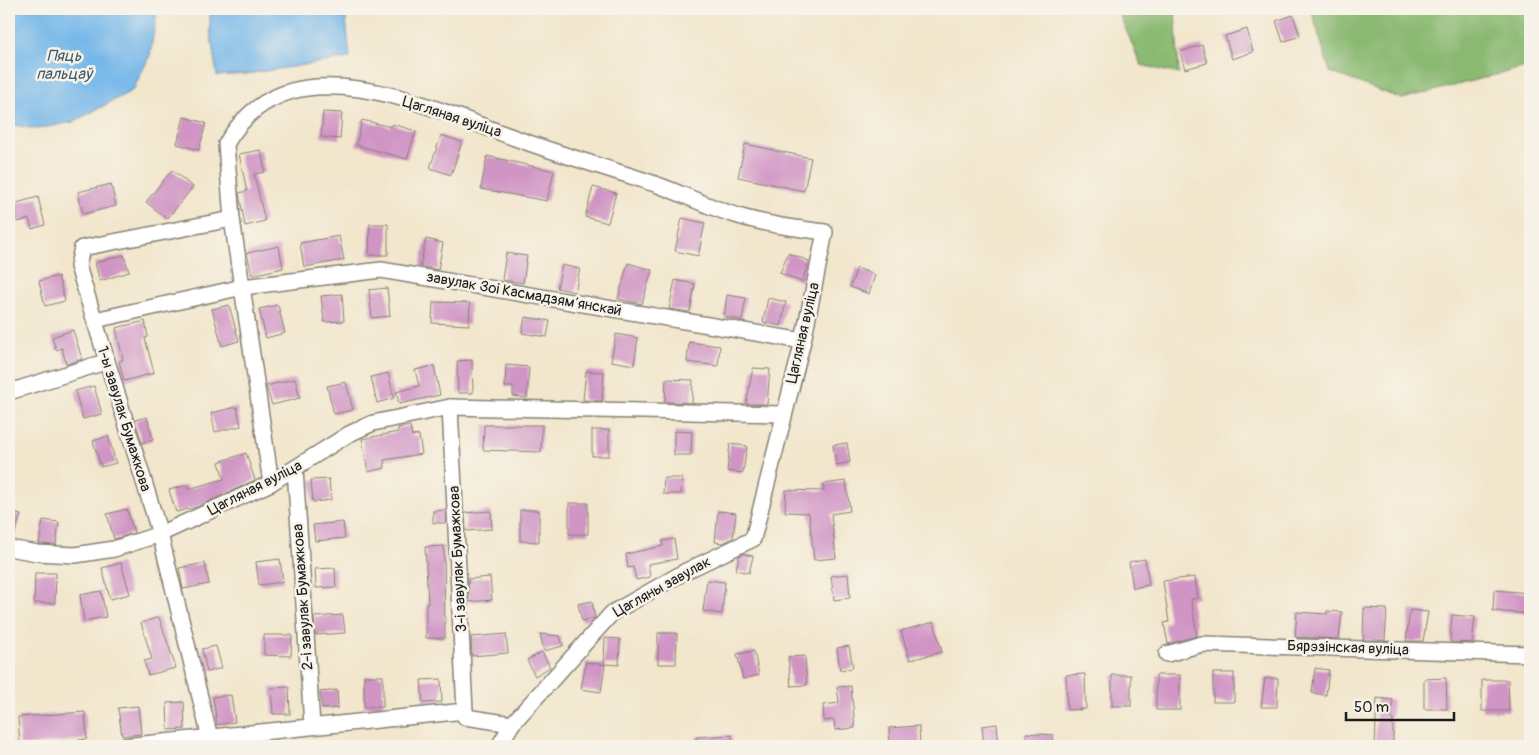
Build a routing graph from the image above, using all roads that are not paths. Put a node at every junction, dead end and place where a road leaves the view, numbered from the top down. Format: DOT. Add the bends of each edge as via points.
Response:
graph roads {
  1 [pos="232,219"];
  2 [pos="243,287"];
  3 [pos="95,320"];
  4 [pos="803,341"];
  5 [pos="106,362"];
  6 [pos="9,392"];
  7 [pos="450,407"];
  8 [pos="784,414"];
  9 [pos="295,469"];
  10 [pos="271,483"];
  11 [pos="160,534"];
  12 [pos="9,548"];
  13 [pos="1167,654"];
  14 [pos="1530,654"];
  15 [pos="465,711"];
  16 [pos="512,724"];
  17 [pos="312,725"];
  18 [pos="211,742"];
  19 [pos="125,746"];
  20 [pos="499,746"];
  1 -- 2 [label="street, Цагляная вуліца"];
  1 -- 3 [label="street, 1-ы завулак Бумажкова" via="82,248 78,266"];
  1 -- 4 [label="street, Цагляная вуліца" via="226,144 245,117 279,94 307,88 352,88 374,92 446,112 732,214 825,232"];
  2 -- 3 [label="street, завулак Зоі Касмадзямʼянскай"];
  2 -- 4 [label="street, завулак Зоі Касмадзямʼянскай" via="381,270"];
  2 -- 10 [label="street"];
  3 -- 5 [label="street, 1-ы завулак Бумажкова"];
  4 -- 8 [label="street, Цагляная вуліца"];
  5 -- 6 [label="street"];
  5 -- 11 [label="street, 1-ы завулак Бумажкова"];
  7 -- 8 [label="street, Цагляная вуліца"];
  7 -- 9 [label="street, Цагляная вуліца" via="373,424 349,434"];
  7 -- 15 [label="street, 3-і завулак Бумажкова"];
  8 -- 16 [label="street, Цагляны завулак" via="753,539 686,571 612,613"];
  9 -- 10 [label="street, Цагляная вуліца"];
  9 -- 17 [label="street, 2-і завулак Бумажкова"];
  10 -- 11 [label="street, Цагляная вуліца"];
  11 -- 12 [label="street, Цагляная вуліца" via="114,549 75,555"];
  11 -- 18 [label="street, 1-ы завулак Бумажкова"];
  13 -- 14 [label="street, Бярэзінская вуліца" via="1202,644"];
  15 -- 16 [label="street" via="465,717"];
  15 -- 17 [label="street"];
  16 -- 20 [label="street, Цагляны завулак"];
  17 -- 18 [label="street"];
  18 -- 19 [label="street"];
}
